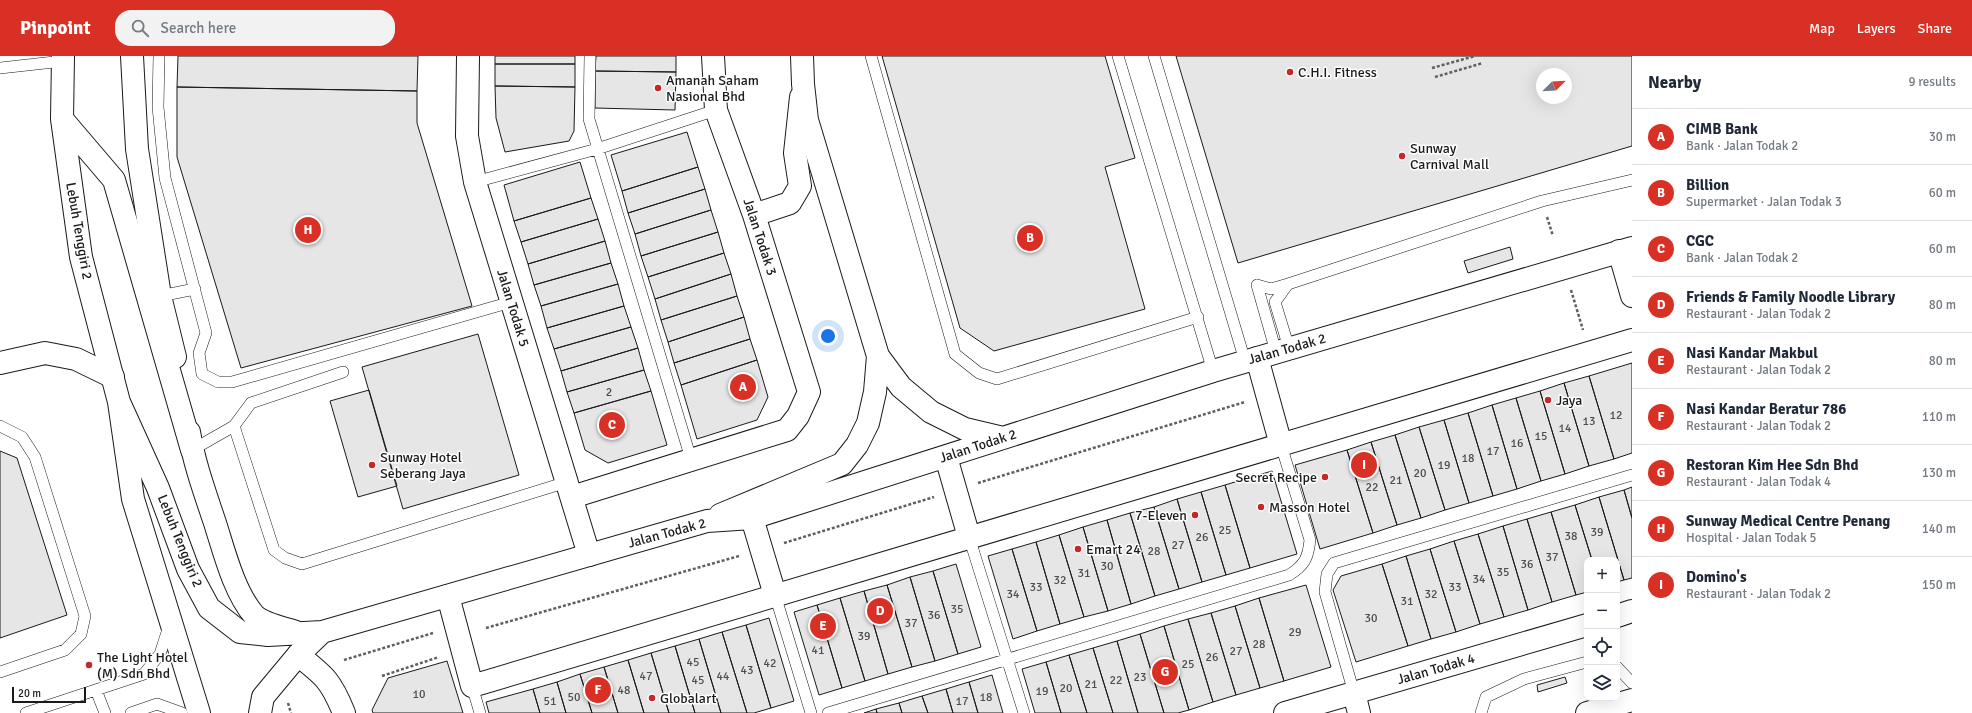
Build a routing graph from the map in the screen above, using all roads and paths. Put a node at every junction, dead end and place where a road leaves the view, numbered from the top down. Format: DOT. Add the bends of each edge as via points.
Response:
graph roads {
  1 [pos="132,56"];
  2 [pos="159,56"];
  3 [pos="468,56"];
  4 [pos="590,56"];
  5 [pos="713,56"];
  6 [pos="802,56"];
  7 [pos="871,56"];
  8 [pos="1118,56"];
  9 [pos="1154,56"];
  10 [pos="1475,56"];
  11 [pos="63,58"];
  12 [pos="1483,63"];
  13 [pos="0,68"];
  14 [pos="1432,68"];
  15 [pos="1435,77"];
  16 [pos="802,84"];
  17 [pos="716,110"];
  18 [pos="62,119"];
  19 [pos="597,149"];
  20 [pos="1632,180"];
  21 [pos="475,182"];
  22 [pos="754,215"];
  23 [pos="1626,249"];
  24 [pos="1288,284"];
  25 [pos="195,289"];
  26 [pos="1570,290"];
  27 [pos="1632,296"];
  28 [pos="154,297"];
  29 [pos="512,302"];
  30 [pos="1198,316"];
  31 [pos="1632,340"];
  32 [pos="1590,352"];
  33 [pos="1267,355"];
  34 [pos="878,356"];
  35 [pos="0,363"];
  36 [pos="1213,371"];
  37 [pos="344,372"];
  38 [pos="113,377"];
  39 [pos="1251,400"];
  40 [pos="119,402"];
  41 [pos="0,426"];
  42 [pos="234,426"];
  43 [pos="1003,438"];
  44 [pos="1281,445"];
  45 [pos="192,450"];
  46 [pos="946,457"];
  47 [pos="691,459"];
  48 [pos="1632,475"];
  49 [pos="972,485"];
  50 [pos="569,489"];
  51 [pos="936,496"];
  52 [pos="752,518"];
  53 [pos="707,521"];
  54 [pos="969,538"];
  55 [pos="762,550"];
  56 [pos="589,555"];
  57 [pos="448,596"];
  58 [pos="776,596"];
  59 [pos="1632,612"];
  60 [pos="1620,615"];
  61 [pos="170,620"];
  62 [pos="1584,626"];
  63 [pos="486,628"];
  64 [pos="439,631"];
  65 [pos="313,633"];
  66 [pos="463,649"];
  67 [pos="298,655"];
  68 [pos="344,660"];
  69 [pos="1008,660"];
  70 [pos="1584,663"];
  71 [pos="1620,670"];
  72 [pos="0,672"];
  73 [pos="382,676"];
  74 [pos="1632,683"];
  75 [pos="472,686"];
  76 [pos="96,690"];
  77 [pos="1632,700"];
  78 [pos="1356,703"];
  79 [pos="290,709"];
  80 [pos="43,710"];
  81 [pos="26,713"];
  82 [pos="105,713"];
  83 [pos="131,713"];
  84 [pos="182,713"];
  85 [pos="199,713"];
  86 [pos="260,713"];
  87 [pos="291,713"];
  88 [pos="344,713"];
  89 [pos="480,713"];
  90 [pos="811,713"];
  91 [pos="828,713"];
  92 [pos="1024,713"];
  93 [pos="1285,713"];
  94 [pos="1481,713"];
  95 [pos="1587,713"];
  1 -- 28 [label="street" via="137,149"];
  2 -- 25 [label="lane" via="158,107 165,178"];
  3 -- 21 [label="street, Jalan Todak 5" via="467,136"];
  4 -- 19 [label="lane" via="589,119"];
  5 -- 17 [label="street, Jalan Todak 3"];
  6 -- 16 [label="street"];
  7 -- 30 [label="lane" via="955,354 979,373 997,379"];
  8 -- 30 [label="lane"];
  9 -- 33 [label="lane"];
  10 -- 14 [label="path"];
  11 -- 13 [label="lane"];
  11 -- 18 [label="street, Lebuh Tenggiri 2"];
  12 -- 15 [label="path"];
  16 -- 22 [label="street" via="795,153 800,186 790,204"];
  16 -- 34 [label="street" via="807,120"];
  17 -- 19 [label="lane"];
  17 -- 22 [label="street, Jalan Todak 3"];
  18 -- 28 [label="street" via="114,180"];
  18 -- 38 [label="street, Lebuh Tenggiri 2" via="81,257"];
  19 -- 21 [label="lane"];
  19 -- 47 [label="lane"];
  20 -- 24 [label="lane" via="1542,202"];
  21 -- 29 [label="street, Jalan Todak 5"];
  22 -- 47 [label="street, Jalan Todak 3" via="809,392 798,416 787,430"];
  23 -- 27 [label="street"];
  23 -- 33 [label="street, Jalan Todak 2"];
  24 -- 33 [label="lane" via="1276,302"];
  24 -- 33 [label="lane" via="1271,289 1257,285"];
  25 -- 28 [label="lane"];
  25 -- 29 [label="lane" via="206,332 199,353 202,374 218,382 232,382"];
  26 -- 32 [label="path"];
  28 -- 45 [label="street"];
  29 -- 50 [label="street, Jalan Todak 5"];
  30 -- 36 [label="lane"];
  31 -- 32 [label="street"];
  32 -- 44 [label="street"];
  33 -- 36 [label="street, Jalan Todak 2"];
  33 -- 44 [label="street"];
  34 -- 43 [label="street" via="901,387 931,412 966,429"];
  34 -- 53 [label="street" via="875,392 868,423 857,446 842,464"];
  35 -- 38 [label="street" via="45,353 76,358"];
  36 -- 43 [label="street, Jalan Todak 2"];
  37 -- 42 [label="lane" via="251,403"];
  38 -- 40 [label="street, Lebuh Tenggiri 2"];
  39 -- 49 [label="path"];
  40 -- 61 [label="street, Lebuh Tenggiri 2" via="132,499"];
  40 -- 65 [label="street, Lebuh Tenggiri 2" via="158,488 188,569 209,608 240,632 268,635"];
  41 -- 72 [label="lane" via="22,437 35,457 85,616 81,634 65,650"];
  42 -- 45 [label="lane"];
  42 -- 50 [label="lane" via="274,550 284,558 302,564"];
  43 -- 46 [label="street, Jalan Todak 2"];
  44 -- 54 [label="street"];
  44 -- 69 [label="lane" via="1310,540 1309,554 1301,568 1289,575"];
  45 -- 65 [label="street" via="242,597 255,616 268,623"];
  46 -- 52 [label="street, Jalan Todak 2"];
  46 -- 54 [label="street"];
  47 -- 50 [label="street"];
  48 -- 78 [label="lane" via="1334,563 1327,574 1325,592"];
  50 -- 56 [label="street, Jalan Todak 5"];
  51 -- 55 [label="path"];
  52 -- 53 [label="street, Jalan Todak 2"];
  52 -- 55 [label="street"];
  53 -- 56 [label="street, Jalan Todak 2"];
  54 -- 58 [label="street"];
  54 -- 69 [label="lane"];
  55 -- 58 [label="street"];
  55 -- 63 [label="path"];
  56 -- 57 [label="street, Jalan Todak 2"];
  57 -- 65 [label="street, Jalan Todak 2"];
  57 -- 66 [label="street"];
  58 -- 75 [label="street"];
  58 -- 90 [label="lane"];
  59 -- 60 [label="street"];
  61 -- 76 [label="lane" via="160,654 144,674"];
  61 -- 85 [label="street, Lebuh Tenggiri 2"];
  62 -- 78 [label="street, Jalan Todak 4"];
  64 -- 68 [label="path"];
  65 -- 67 [label="street"];
  66 -- 73 [label="path"];
  66 -- 75 [label="street"];
  67 -- 86 [label="street" via="263,697"];
  67 -- 88 [label="street" via="329,682"];
  69 -- 91 [label="lane"];
  69 -- 92 [label="lane"];
  70 -- 94 [label="lane" via="1524,679 1486,697"];
  71 -- 74 [label="lane"];
  75 -- 89 [label="lane"];
  76 -- 80 [label="lane"];
  76 -- 82 [label="lane"];
  77 -- 95 [label="street"];
  78 -- 93 [label="street, Jalan Todak 4"];
  79 -- 87 [label="path"];
  80 -- 81 [label="lane"];
  83 -- 84 [label="lane" via="157,704"];
}
